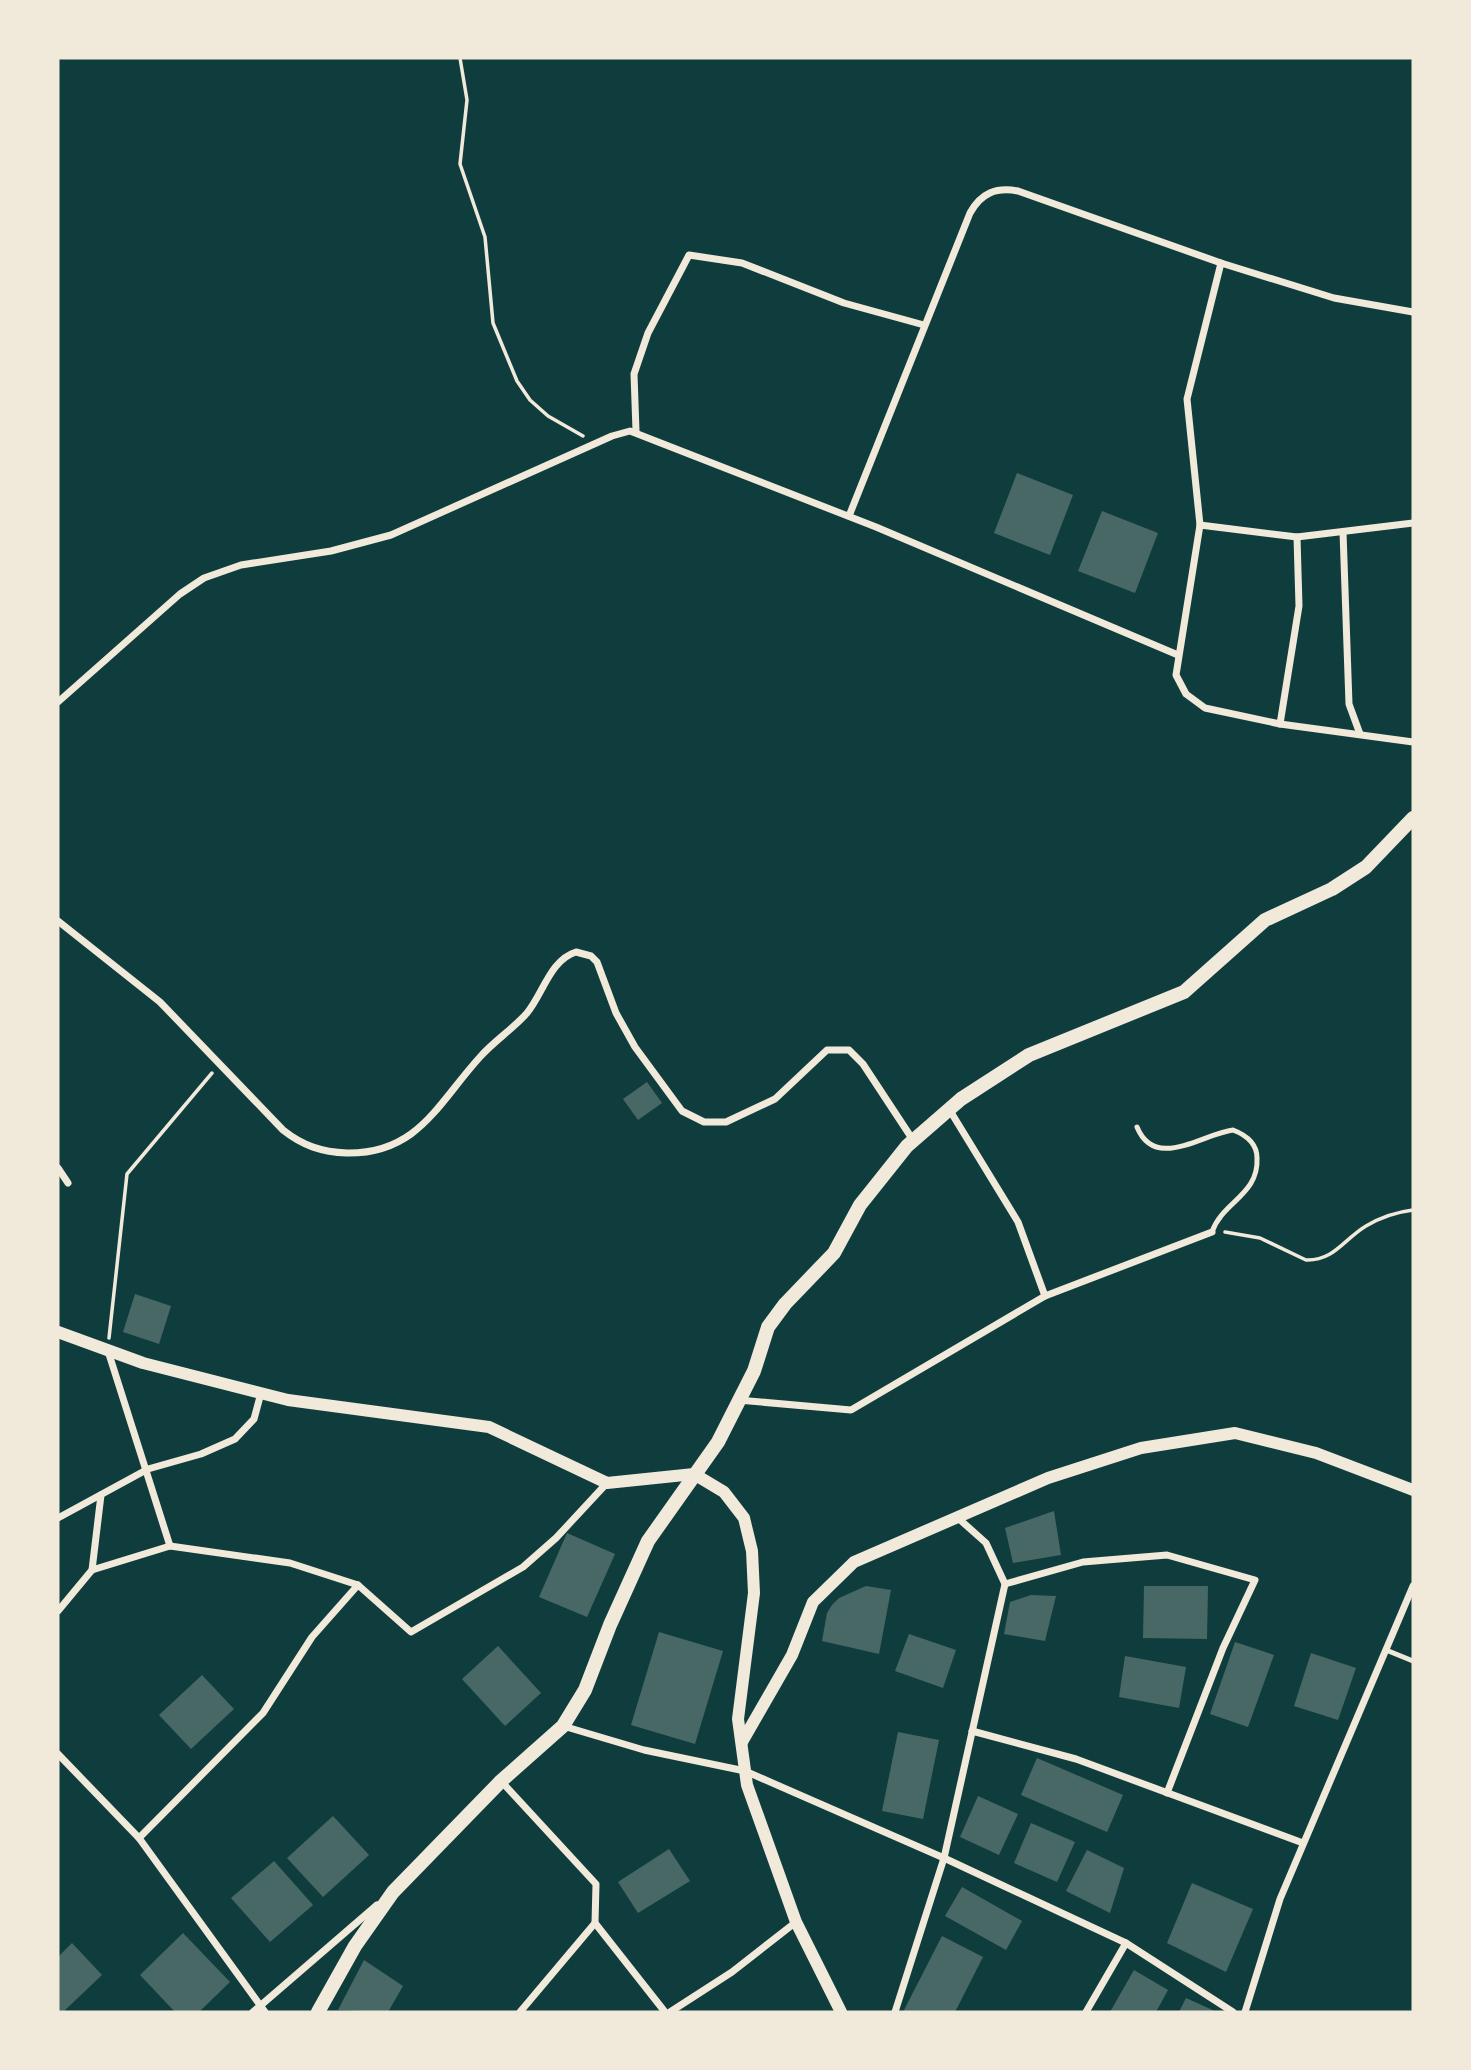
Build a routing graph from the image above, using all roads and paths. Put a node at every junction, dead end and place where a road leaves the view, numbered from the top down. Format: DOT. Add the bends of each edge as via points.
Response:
graph roads {
  1 [pos="460,58"];
  2 [pos="1221,263"];
  3 [pos="1413,313"];
  4 [pos="925,325"];
  5 [pos="636,431"];
  6 [pos="591,445"];
  7 [pos="849,516"];
  8 [pos="1413,523"];
  9 [pos="1199,525"];
  10 [pos="1342,532"];
  11 [pos="1297,537"];
  12 [pos="1178,656"];
  13 [pos="58,702"];
  14 [pos="1280,724"];
  15 [pos="1360,734"];
  16 [pos="1413,742"];
  17 [pos="1413,818"];
  18 [pos="58,921"];
  19 [pos="220,1064"];
  20 [pos="949,1109"];
  21 [pos="1137,1127"];
  22 [pos="913,1140"];
  23 [pos="58,1168"];
  24 [pos="68,1183"];
  25 [pos="1413,1210"];
  26 [pos="1212,1232"];
  27 [pos="1045,1296"];
  28 [pos="58,1332"];
  29 [pos="107,1350"];
  30 [pos="261,1393"];
  31 [pos="737,1400"];
  32 [pos="148,1469"];
  33 [pos="694,1474"];
  34 [pos="607,1483"];
  35 [pos="1413,1490"];
  36 [pos="101,1495"];
  37 [pos="58,1518"];
  38 [pos="958,1518"];
  39 [pos="170,1546"];
  40 [pos="92,1570"];
  41 [pos="1005,1584"];
  42 [pos="358,1585"];
  43 [pos="1413,1586"];
  44 [pos="58,1611"];
  45 [pos="1386,1650"];
  46 [pos="1413,1661"];
  47 [pos="563,1726"];
  48 [pos="972,1731"];
  49 [pos="742,1742"];
  50 [pos="58,1754"];
  51 [pos="746,1771"];
  52 [pos="501,1782"];
  53 [pos="1167,1793"];
  54 [pos="139,1838"];
  55 [pos="1303,1843"];
  56 [pos="944,1858"];
  57 [pos="393,1892"];
  58 [pos="595,1923"];
  59 [pos="796,1923"];
  60 [pos="1126,1943"];
  61 [pos="263,2008"];
  62 [pos="253,2012"];
  63 [pos="318,2012"];
  64 [pos="520,2012"];
  65 [pos="664,2012"];
  66 [pos="670,2012"];
  67 [pos="841,2012"];
  68 [pos="895,2012"];
  69 [pos="1086,2012"];
  70 [pos="1233,2012"];
  71 [pos="1245,2012"];
  1 -- 6 [label="path" via="467,100 460,164 488,253 493,323 530,400"];
  2 -- 3 [label="street" via="1334,298"];
  2 -- 4 [label="street" via="1018,191 997,189 976,202 970,213"];
  2 -- 9 [label="street" via="1187,399"];
  4 -- 5 [label="street" via="844,303 742,263 689,255 648,333 634,374"];
  4 -- 7 [label="street"];
  5 -- 6 [label="street"];
  5 -- 7 [label="street"];
  6 -- 13 [label="street" via="391,535 331,551 241,565 204,579 180,594"];
  7 -- 12 [label="street"];
  8 -- 10 [label="street"];
  9 -- 11 [label="street"];
  9 -- 12 [label="street"];
  10 -- 11 [label="street"];
  10 -- 15 [label="street" via="1349,704"];
  11 -- 14 [label="street" via="1299,606"];
  12 -- 14 [label="street" via="1176,675 1196,703"];
  14 -- 15 [label="street"];
  15 -- 16 [label="street"];
  17 -- 20 [label="main road" via="1366,867 1332,889 1265,920 1184,992 1044,1048"];
  18 -- 19 [label="street" via="160,1003"];
  19 -- 22 [label="street" via="296,1140 322,1151 377,1150 419,1129 480,1058 526,1014 560,961 568,954 584,952 597,962 616,1013 635,1046 682,1111 693,1118 716,1123 747,1115 775,1099 827,1049 842,1047 863,1064"];
  19 -- 29 [label="path" via="127,1174"];
  20 -- 22 [label="main road"];
  20 -- 27 [label="street" via="1018,1222"];
  21 -- 26 [label="lane" via="1145,1141 1158,1149 1178,1148 1233,1130 1253,1143 1257,1159 1253,1182"];
  22 -- 31 [label="main road" via="860,1205 834,1253 775,1315 754,1371"];
  23 -- 24 [label="street"];
  25 -- 26 [label="path" via="1367,1226 1330,1256 1314,1260 1248,1235"];
  26 -- 27 [label="street"];
  27 -- 31 [label="street" via="851,1410"];
  28 -- 29 [label="street"];
  29 -- 30 [label="street"];
  29 -- 32 [label="street"];
  30 -- 32 [label="street" via="254,1419 235,1439"];
  30 -- 34 [label="street" via="489,1427"];
  31 -- 33 [label="main road" via="718,1441"];
  32 -- 36 [label="street"];
  32 -- 39 [label="street"];
  33 -- 34 [label="street"];
  33 -- 47 [label="main road" via="648,1541 585,1690"];
  33 -- 49 [label="street" via="724,1492 744,1518 752,1551 754,1594 738,1719"];
  34 -- 42 [label="street" via="523,1567 411,1632"];
  35 -- 38 [label="street" via="1316,1453 1235,1433 1141,1448 1048,1478"];
  36 -- 37 [label="street"];
  36 -- 40 [label="street"];
  38 -- 41 [label="street" via="986,1544"];
  38 -- 49 [label="street" via="854,1562 813,1602 792,1655"];
  39 -- 40 [label="street"];
  39 -- 42 [label="street" via="290,1563"];
  40 -- 44 [label="street"];
  41 -- 48 [label="street"];
  41 -- 53 [label="street" via="1083,1562 1167,1555 1255,1580 1223,1648"];
  42 -- 54 [label="street" via="306,1646 262,1713"];
  43 -- 45 [label="street"];
  45 -- 46 [label="lane"];
  45 -- 55 [label="street"];
  47 -- 51 [label="street" via="644,1750"];
  47 -- 52 [label="main road"];
  48 -- 53 [label="street" via="1076,1759"];
  48 -- 56 [label="street"];
  49 -- 51 [label="street"];
  50 -- 54 [label="street"];
  51 -- 56 [label="street"];
  51 -- 59 [label="street"];
  52 -- 57 [label="main road"];
  52 -- 58 [label="street" via="596,1884"];
  53 -- 55 [label="street"];
  54 -- 61 [label="street"];
  55 -- 71 [label="street" via="1280,1899"];
  56 -- 60 [label="street"];
  56 -- 68 [label="street"];
  57 -- 61 [label="street"];
  57 -- 63 [label="main road" via="355,1946"];
  58 -- 64 [label="street"];
  58 -- 65 [label="street"];
  59 -- 66 [label="street"];
  59 -- 67 [label="street"];
  60 -- 69 [label="street"];
  60 -- 70 [label="street"];
  61 -- 62 [label="street"];
}
